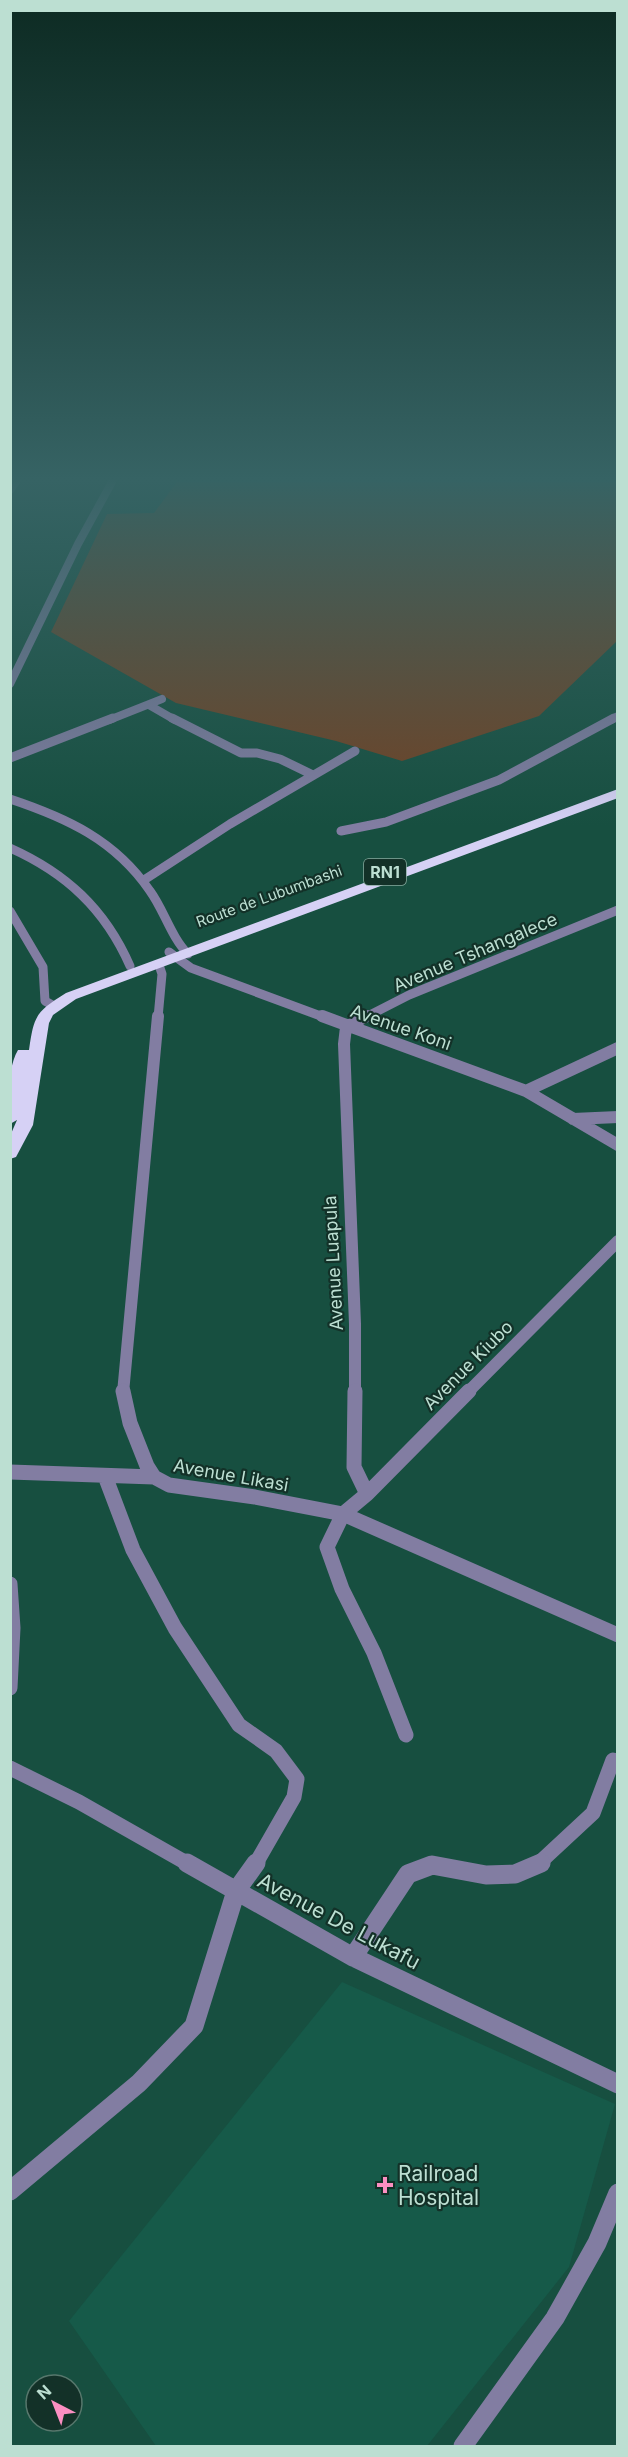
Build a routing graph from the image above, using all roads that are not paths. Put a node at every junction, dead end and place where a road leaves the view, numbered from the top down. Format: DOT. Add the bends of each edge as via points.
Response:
graph roads {
  1 [pos="52,597"];
  2 [pos="10,684"];
  3 [pos="162,699"];
  4 [pos="150,705"];
  5 [pos="618,716"];
  6 [pos="355,751"];
  7 [pos="10,758"];
  8 [pos="313,775"];
  9 [pos="618,785"];
  10 [pos="618,793"];
  11 [pos="10,799"];
  12 [pos="341,831"];
  13 [pos="10,848"];
  14 [pos="144,880"];
  15 [pos="618,910"];
  16 [pos="10,911"];
  17 [pos="178,953"];
  18 [pos="159,964"];
  19 [pos="130,966"];
  20 [pos="45,1007"];
  21 [pos="346,1027"];
  22 [pos="618,1048"];
  23 [pos="526,1091"];
  24 [pos="618,1117"];
  25 [pos="10,1118"];
  26 [pos="572,1119"];
  27 [pos="617,1144"];
  28 [pos="10,1152"];
  29 [pos="618,1241"];
  30 [pos="10,1472"];
  31 [pos="105,1476"];
  32 [pos="154,1477"];
  33 [pos="367,1494"];
  34 [pos="343,1514"];
  35 [pos="11,1587"];
  36 [pos="618,1635"];
  37 [pos="10,1688"];
  38 [pos="406,1735"];
  39 [pos="613,1760"];
  40 [pos="10,1768"];
  41 [pos="236,1891"];
  42 [pos="353,1957"];
  43 [pos="618,2084"];
  44 [pos="10,2191"];
  45 [pos="618,2193"];
  46 [pos="463,2446"];
  1 -- 2 [label="street"];
  3 -- 4 [label="street"];
  4 -- 7 [label="street"];
  4 -- 8 [label="street" via="219,744 241,753 280,759"];
  5 -- 12 [label="street" via="499,780 386,822"];
  6 -- 8 [label="street"];
  8 -- 14 [label="street"];
  9 -- 17 [label="highway, Route de Lubumbashi / RN1"];
  10 -- 17 [label="highway, Route de Lubumbashi / RN1"];
  11 -- 14 [label="street" via="94,833 119,852"];
  13 -- 19 [label="street" via="53,868 88,899 108,921"];
  14 -- 17 [label="street" via="158,900"];
  15 -- 21 [label="street, Avenue Tshangalece" via="409,995"];
  16 -- 20 [label="street" via="43,967"];
  17 -- 18 [label="highway, Route de Lubumbashi / RN1"];
  17 -- 19 [label="highway, Route de Lubumbashi / RN1"];
  17 -- 21 [label="street, Avenue Koni"];
  18 -- 20 [label="highway, Route de Lubumbashi / RN1"];
  18 -- 32 [label="street, Avenue Likasi" via="162,974 123,1392 130,1423"];
  19 -- 20 [label="highway, Route de Lubumbashi / RN1" via="67,989"];
  20 -- 25 [label="highway" via="30,1023"];
  20 -- 28 [label="highway" via="25,1125"];
  21 -- 23 [label="street, Avenue Koni"];
  21 -- 33 [label="street, Avenue Luapula" via="347,1173 355,1324 354,1467"];
  22 -- 23 [label="street"];
  23 -- 26 [label="street, Avenue Koni"];
  24 -- 26 [label="street"];
  26 -- 27 [label="street, Avenue Koni"];
  29 -- 33 [label="street, Avenue Kiubo"];
  30 -- 31 [label="street"];
  31 -- 32 [label="street"];
  31 -- 41 [label="street" via="133,1550 175,1628 239,1725 276,1751 297,1779 294,1797 262,1855"];
  32 -- 34 [label="street, Avenue Likasi" via="169,1485"];
  33 -- 34 [label="street, Avenue Kiubo"];
  34 -- 36 [label="street, Avenue Likasi"];
  34 -- 38 [label="street" via="327,1547"];
  35 -- 37 [label="street"];
  39 -- 42 [label="street" via="592,1813 541,1863 515,1874 486,1875 432,1865 408,1875 388,1899"];
  40 -- 41 [label="street, Avenue De Lukafu"];
  41 -- 42 [label="street, Avenue De Lukafu"];
  41 -- 44 [label="street" via="194,2026 139,2083"];
  42 -- 43 [label="street, Avenue De Lukafu"];
  45 -- 46 [label="street" via="597,2243 555,2318"];
}
